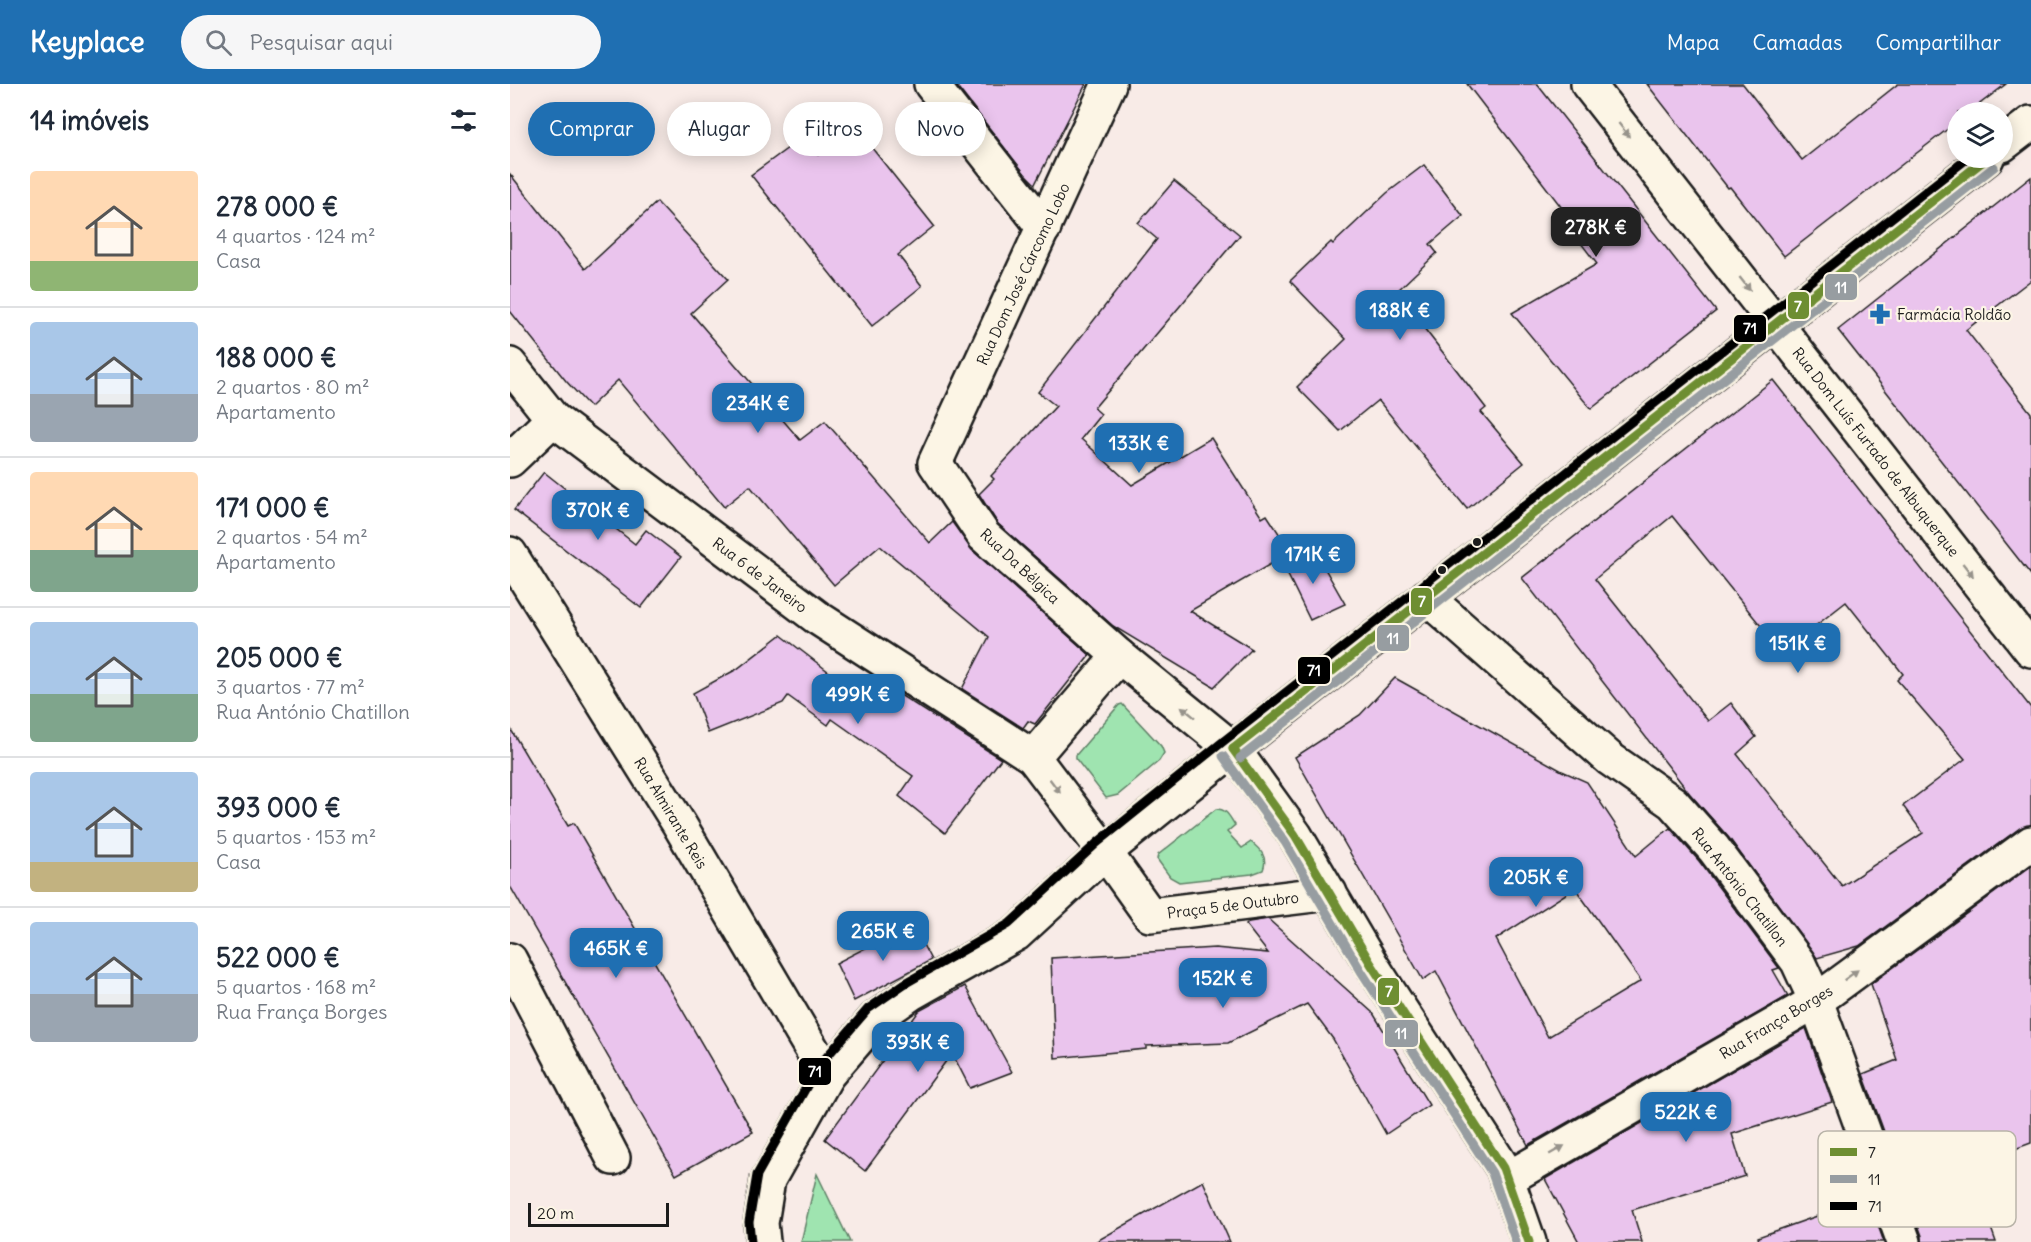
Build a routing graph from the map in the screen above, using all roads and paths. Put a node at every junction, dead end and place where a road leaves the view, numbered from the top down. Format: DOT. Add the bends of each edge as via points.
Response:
graph roads {
  1 [pos="931,84"];
  2 [pos="1109,84"];
  3 [pos="1588,84"];
  4 [pos="2031,123"];
  5 [pos="2013,137"];
  6 [pos="1974,168"];
  7 [pos="1044,228"];
  8 [pos="1775,323"];
  9 [pos="510,365"];
  10 [pos="553,419"];
  11 [pos="510,460"];
  12 [pos="935,463"];
  13 [pos="510,554"];
  14 [pos="1426,597"];
  15 [pos="2031,650"];
  16 [pos="1119,656"];
  17 [pos="1233,749"];
  18 [pos="1033,757"];
  19 [pos="2031,843"];
  20 [pos="1105,852"];
  21 [pos="1330,893"];
  22 [pos="510,960"];
  23 [pos="1816,1001"];
  24 [pos="827,1075"];
  25 [pos="1863,1131"];
  26 [pos="613,1158"];
  27 [pos="1507,1179"];
  28 [pos="1899,1227"];
  29 [pos="758,1236"];
  30 [pos="1529,1242"];
  31 [pos="1904,1242"];
  1 -- 7 [label="street"];
  2 -- 7 [label="street, Rua Dom José Cárcomo Lobo"];
  3 -- 8 [label="street, Rua Dom Luís Furtado de Albuquerque, one-way"];
  4 -- 5 [label="street"];
  6 -- 8 [label="street"];
  7 -- 12 [label="street, Rua Dom José Cárcomo Lobo"];
  8 -- 14 [label="street"];
  8 -- 15 [label="street, Rua Dom Luís Furtado de Albuquerque, one-way"];
  9 -- 10 [label="street, Rua 6 de Janeiro"];
  10 -- 11 [label="street"];
  10 -- 18 [label="street, Rua 6 de Janeiro" via="818,618"];
  12 -- 16 [label="street, Rua Da Bélgica" via="984,536"];
  13 -- 24 [label="street, Rua Almirante Reis" via="679,824"];
  14 -- 17 [label="street"];
  14 -- 23 [label="street, Rua António Chatillon" via="1610,759 1672,804 1714,849 1798,962"];
  17 -- 16 [label="street, one-way"];
  16 -- 18 [label="street"];
  17 -- 20 [label="street"];
  17 -- 21 [label="street" via="1295,835"];
  18 -- 20 [label="street, Praça 5 de Outubro, one-way"];
  23 -- 19 [label="street, Rua França Borges, one-way"];
  20 -- 21 [label="street, Praça 5 de Outubro" via="1150,915"];
  20 -- 24 [label="street" via="1016,933 876,1018"];
  21 -- 27 [label="street"];
  22 -- 26 [label="street"];
  23 -- 25 [label="street, Rua António Chatillon"];
  27 -- 23 [label="street, Rua França Borges, one-way"];
  24 -- 29 [label="street" via="768,1180"];
  27 -- 30 [label="street"];
  28 -- 31 [label="street, Rua António Chatillon"];
}
